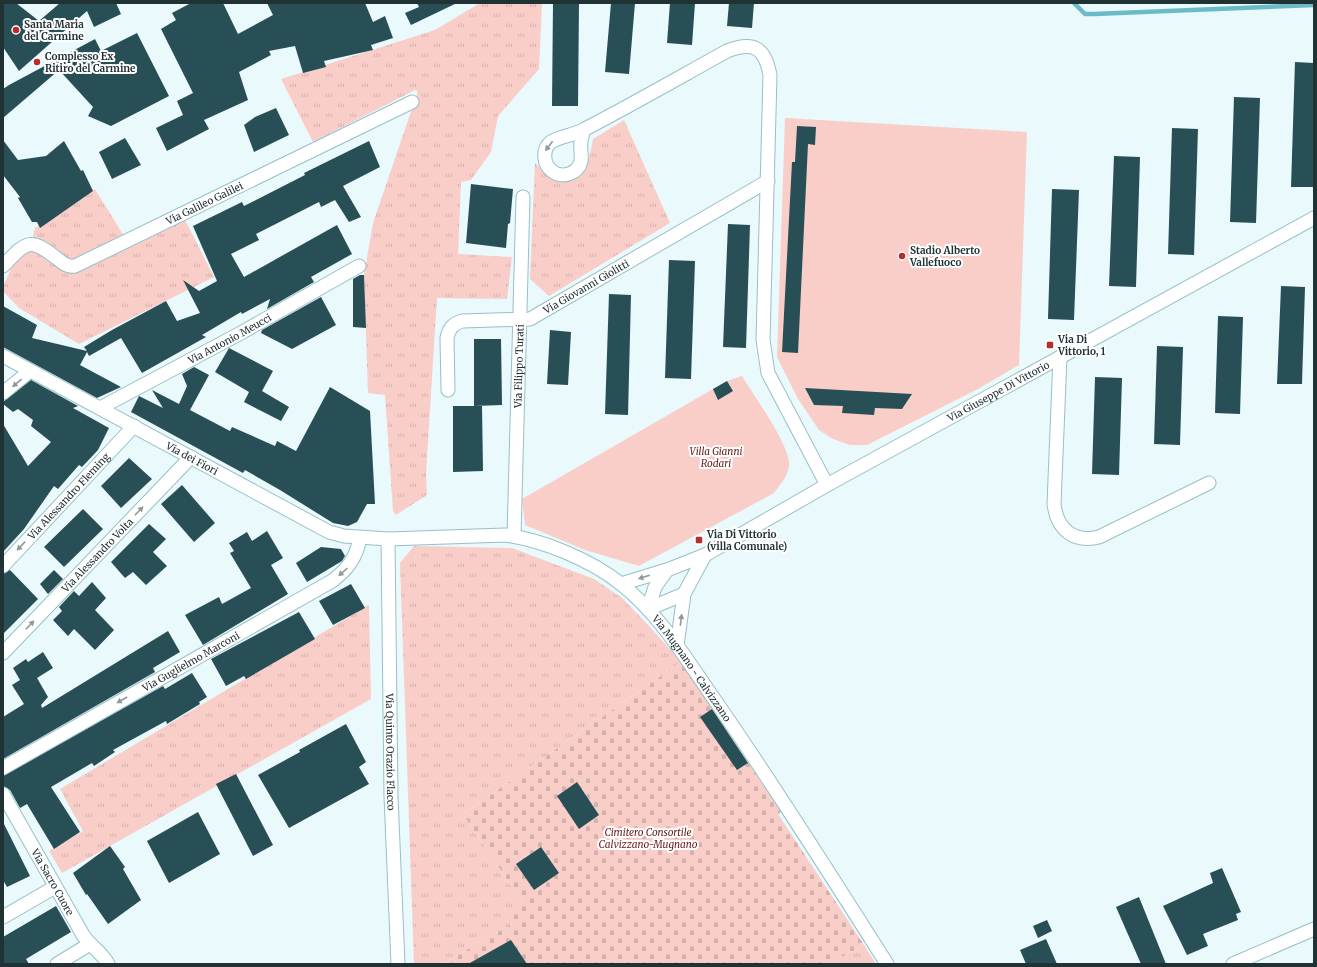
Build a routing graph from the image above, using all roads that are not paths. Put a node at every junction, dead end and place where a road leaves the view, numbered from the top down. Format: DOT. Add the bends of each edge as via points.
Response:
graph roads {
  1 [pos="412,102"];
  2 [pos="583,131"];
  3 [pos="768,181"];
  4 [pos="523,197"];
  5 [pos="1314,218"];
  6 [pos="3,266"];
  7 [pos="359,266"];
  8 [pos="521,321"];
  9 [pos="3,356"];
  10 [pos="1060,357"];
  11 [pos="30,371"];
  12 [pos="448,390"];
  13 [pos="3,394"];
  14 [pos="100,408"];
  15 [pos="134,426"];
  16 [pos="191,457"];
  17 [pos="1209,483"];
  18 [pos="828,485"];
  19 [pos="514,536"];
  20 [pos="360,538"];
  21 [pos="388,539"];
  22 [pos="705,555"];
  23 [pos="3,566"];
  24 [pos="667,570"];
  25 [pos="621,584"];
  26 [pos="684,594"];
  27 [pos="648,609"];
  28 [pos="677,646"];
  29 [pos="3,653"];
  30 [pos="3,768"];
  31 [pos="3,794"];
  32 [pos="55,887"];
  33 [pos="3,917"];
  34 [pos="1314,929"];
  35 [pos="90,944"];
  36 [pos="58,964"];
  37 [pos="108,964"];
  38 [pos="398,964"];
  39 [pos="887,964"];
  40 [pos="1233,964"];
  1 -- 6 [label="street, Via Galileo Galilei" via="75,266 67,266 41,246 31,244 18,250"];
  2 -- 3 [label="street" via="727,51 748,45 761,53 770,75"];
  3 -- 8 [label="street, Via Giovanni Giolitti" via="537,316"];
  3 -- 18 [label="street" via="764,340 768,373"];
  4 -- 8 [label="street, Via Filippo Turati"];
  5 -- 10 [label="street, Via Giuseppe Di Vittorio"];
  7 -- 14 [label="street, Via Antonio Meucci"];
  8 -- 12 [label="street, Via Giovanni Giolitti" via="462,321 452,326 447,338"];
  8 -- 19 [label="street, Via Filippo Turati"];
  9 -- 11 [label="street, Via dei Fiori"];
  10 -- 17 [label="street" via="1054,504 1055,516 1069,534 1089,539 1099,537"];
  10 -- 18 [label="street, Via Giuseppe Di Vittorio"];
  11 -- 13 [label="street, one-way"];
  11 -- 14 [label="street, Via dei Fiori"];
  14 -- 15 [label="street, Via dei Fiori"];
  15 -- 16 [label="street, Via dei Fiori"];
  15 -- 23 [label="street, Via Alessandro Fleming, one-way"];
  16 -- 20 [label="street, Via dei Fiori" via="311,524 337,534"];
  29 -- 16 [label="street, Via Alessandro Volta, one-way"];
  18 -- 22 [label="street, Via Giuseppe Di Vittorio"];
  19 -- 21 [label="street, Via Mugnano - Calvizzano"];
  19 -- 25 [label="street, Via Mugnano - Calvizzano" via="532,539 584,561"];
  20 -- 21 [label="street, Via dei Fiori"];
  20 -- 30 [label="street, Via Guglielmo Marconi, one-way" via="353,561 332,581"];
  21 -- 38 [label="street, Via Quinto Orazio Flacco" via="391,796"];
  22 -- 24 [label="street, Via Giuseppe Di Vittorio"];
  22 -- 26 [label="street"];
  24 -- 25 [label="street, Via Giuseppe Di Vittorio, one-way"];
  24 -- 27 [label="street" via="655,588"];
  25 -- 27 [label="street, Via Mugnano - Calvizzano"];
  26 -- 27 [label="street"];
  28 -- 26 [label="street, one-way"];
  27 -- 28 [label="street, Via Mugnano - Calvizzano"];
  28 -- 39 [label="street, Via Mugnano - Calvizzano" via="740,737"];
  31 -- 32 [label="street, Via Sacro Cuore"];
  32 -- 33 [label="street"];
  32 -- 35 [label="street, Via Sacro Cuore"];
  34 -- 40 [label="street"];
  35 -- 36 [label="street"];
  35 -- 37 [label="street, Via Sacro Cuore" via="103,955"];
}
